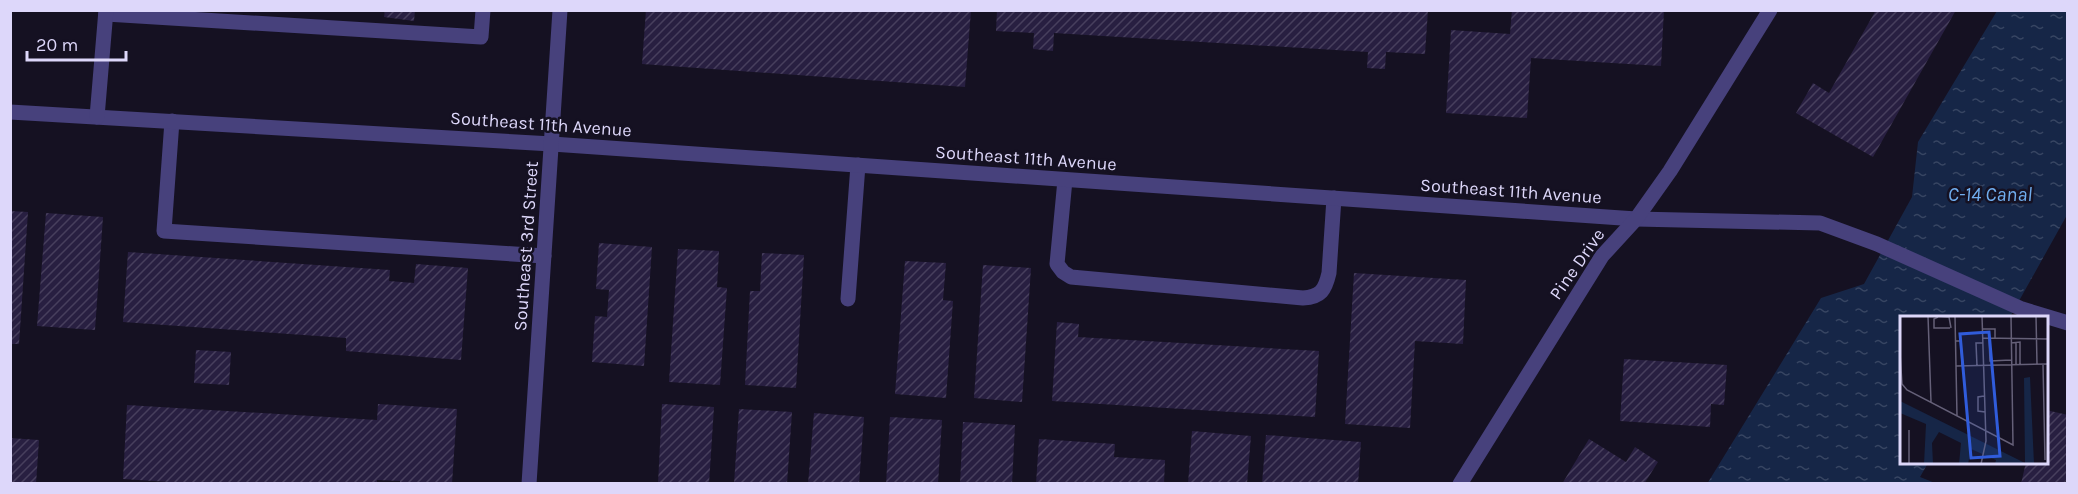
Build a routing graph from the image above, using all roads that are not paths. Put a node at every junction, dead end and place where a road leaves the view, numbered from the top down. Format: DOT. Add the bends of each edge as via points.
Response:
graph roads {
  1 [pos="483,10"];
  2 [pos="560,10"];
  3 [pos="1770,10"];
  4 [pos="106,12"];
  5 [pos="10,112"];
  6 [pos="97,117"];
  7 [pos="172,122"];
  8 [pos="552,144"];
  9 [pos="858,165"];
  10 [pos="1065,180"];
  11 [pos="1334,198"];
  12 [pos="1636,219"];
  13 [pos="544,256"];
  14 [pos="848,299"];
  15 [pos="2046,316"];
  16 [pos="2048,317"];
  17 [pos="2067,322"];
  18 [pos="530,483"];
  19 [pos="1460,483"];
  1 -- 4 [label="street" via="481,37"];
  2 -- 8 [label="street, Southeast 3rd Street"];
  3 -- 12 [label="street, Pine Drive"];
  4 -- 6 [label="street"];
  5 -- 6 [label="street, Southeast 11th Avenue"];
  6 -- 7 [label="street, Southeast 11th Avenue"];
  7 -- 8 [label="street, Southeast 11th Avenue"];
  7 -- 13 [label="street" via="164,231"];
  8 -- 9 [label="street, Southeast 11th Avenue"];
  8 -- 13 [label="street, Southeast 3rd Street"];
  9 -- 10 [label="street, Southeast 11th Avenue"];
  9 -- 14 [label="street"];
  10 -- 11 [label="street, Southeast 11th Avenue"];
  10 -- 11 [label="street" via="1058,264 1071,277 1303,298 1314,297 1326,285"];
  11 -- 12 [label="street, Southeast 11th Avenue"];
  12 -- 15 [label="street, Southeast 11th Avenue" via="1820,223"];
  12 -- 19 [label="street, Pine Drive" via="1602,255"];
  13 -- 18 [label="street, Southeast 3rd Street"];
  16 -- 17 [label="street, Southeast 11th Avenue"];
}
